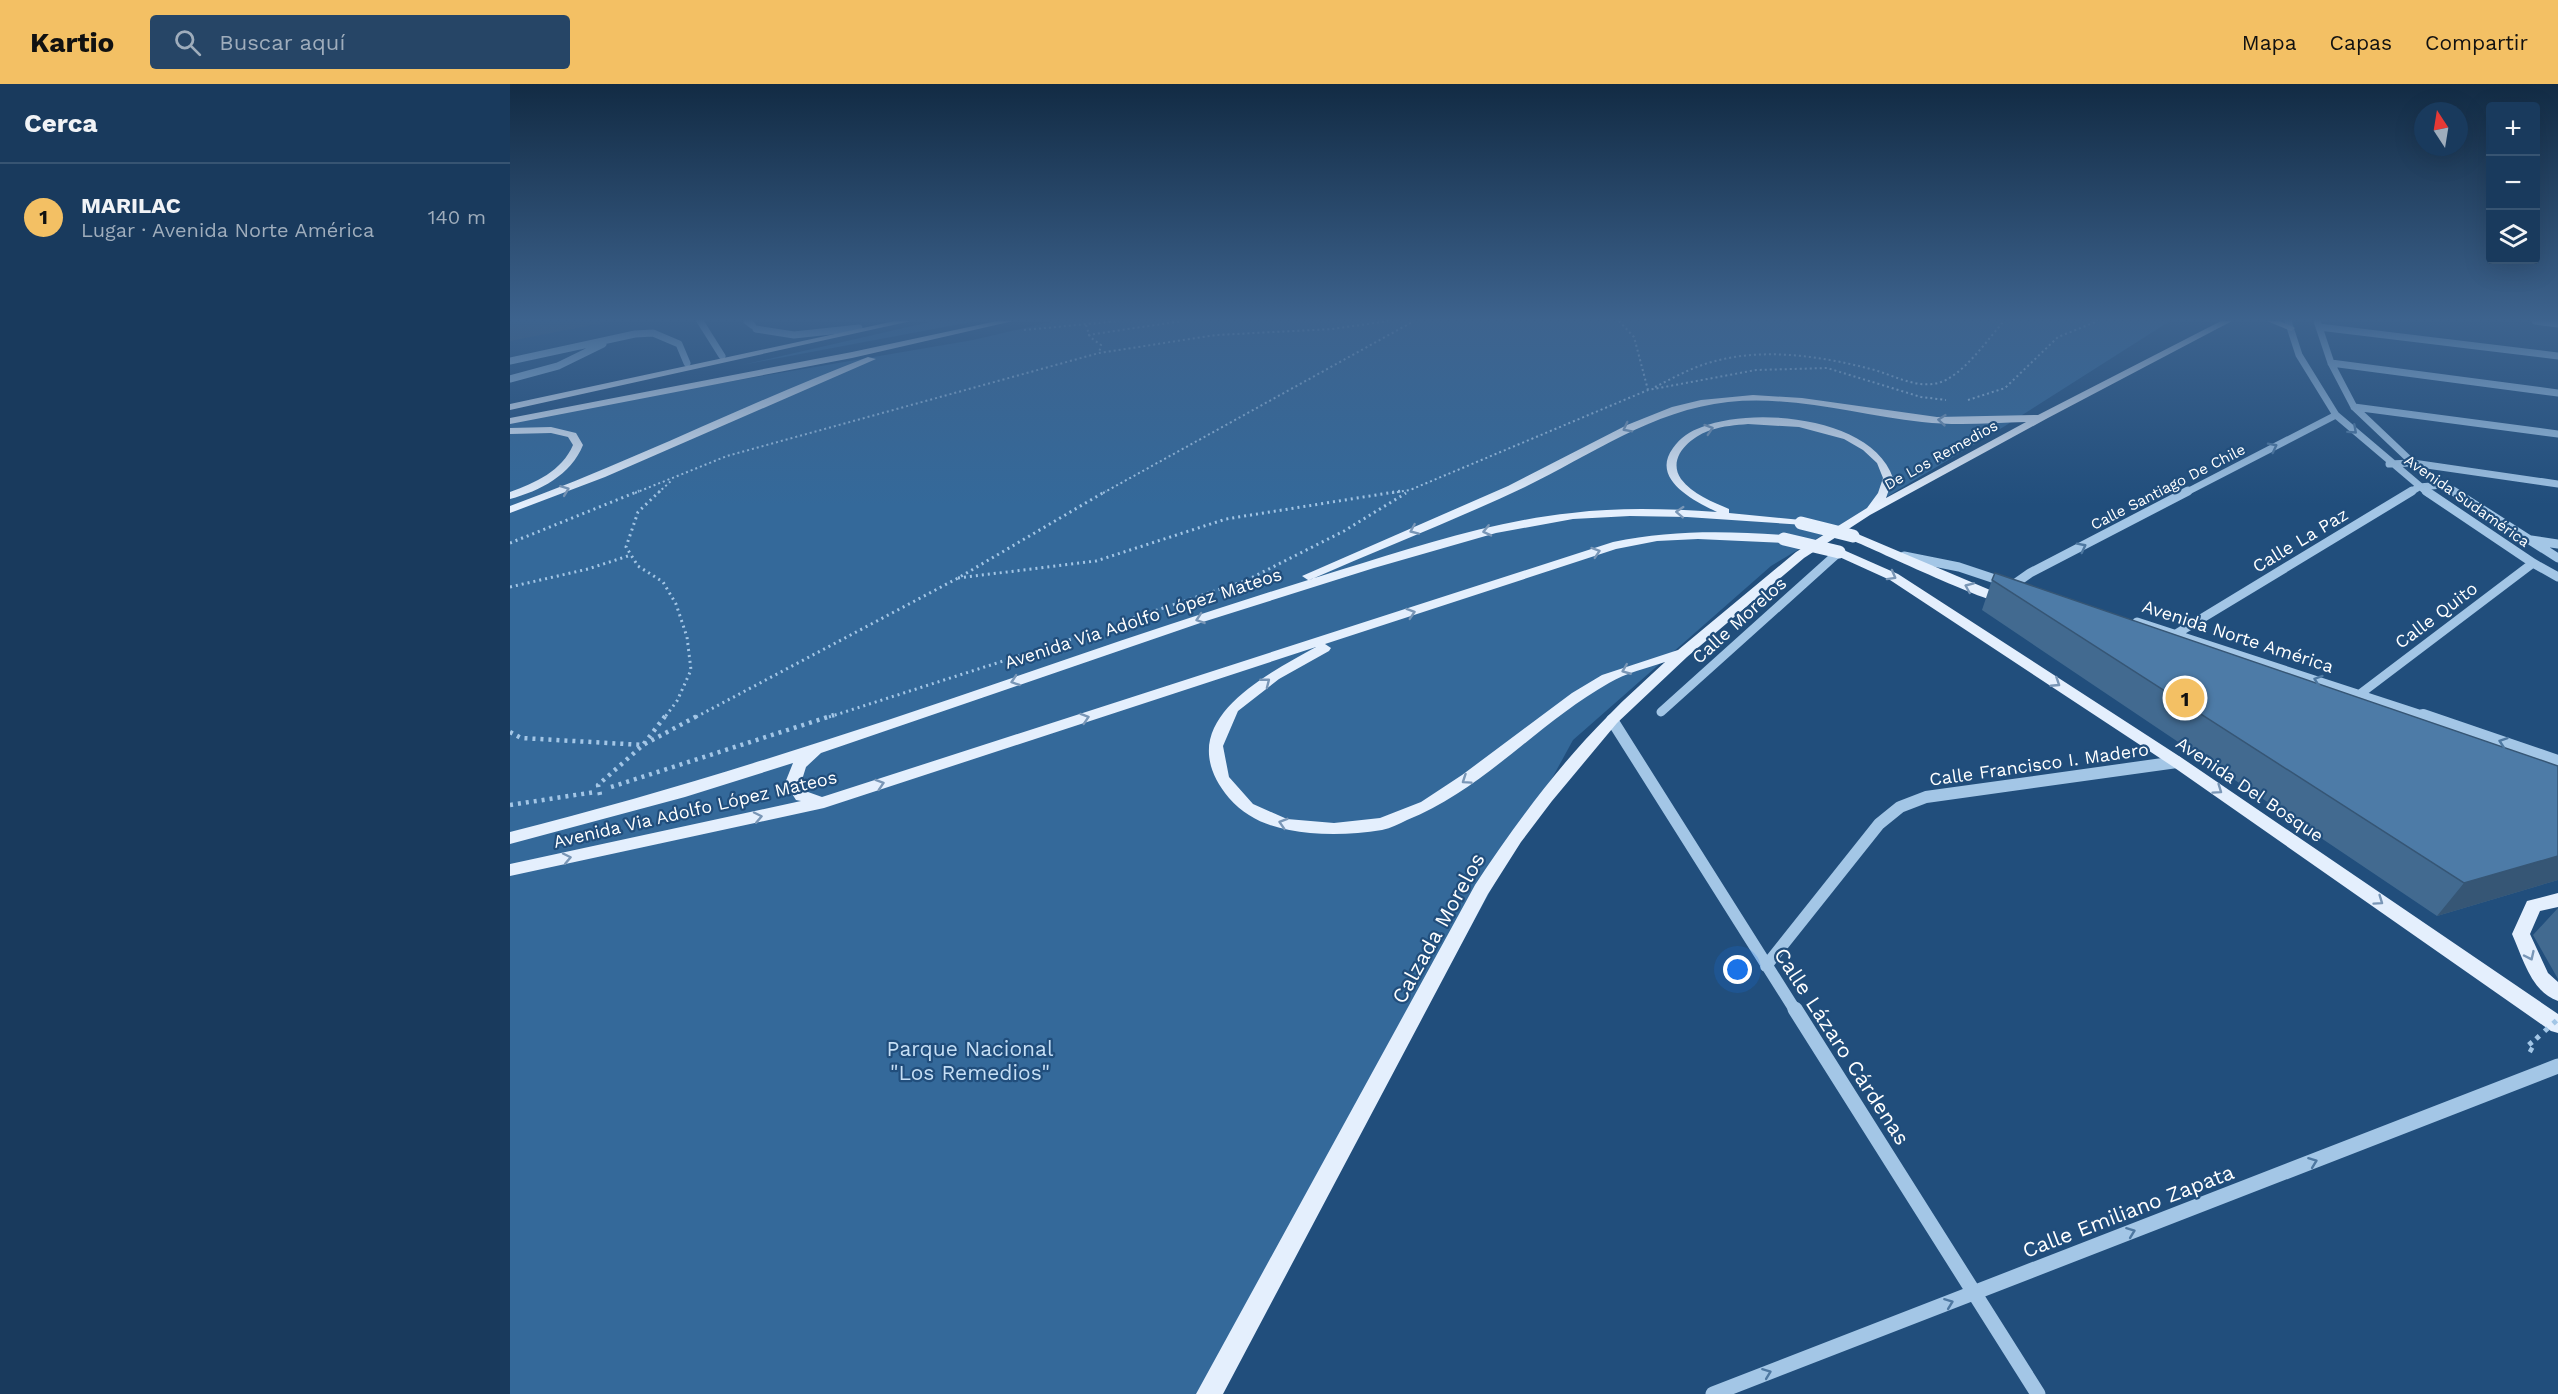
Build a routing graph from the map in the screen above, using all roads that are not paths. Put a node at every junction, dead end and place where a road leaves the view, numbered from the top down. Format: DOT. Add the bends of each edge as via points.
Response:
graph roads {
  1 [pos="590,382"];
  2 [pos="619,382"];
  3 [pos="682,382"];
  4 [pos="707,382"];
  5 [pos="811,382"];
  6 [pos="2110,382"];
  7 [pos="2315,382"];
  8 [pos="2341,382"];
  9 [pos="2476,382"];
  10 [pos="2558,393"];
  11 [pos="510,398"];
  12 [pos="510,406"];
  13 [pos="2354,407"];
  14 [pos="510,415"];
  15 [pos="2336,415"];
  16 [pos="2042,417"];
  17 [pos="510,421"];
  18 [pos="510,431"];
  19 [pos="2558,434"];
  20 [pos="2413,463"];
  21 [pos="2390,464"];
  22 [pos="2558,484"];
  23 [pos="2443,485"];
  24 [pos="2419,487"];
  25 [pos="510,496"];
  26 [pos="510,510"];
  27 [pos="1866,513"];
  28 [pos="1736,516"];
  29 [pos="1784,539"];
  30 [pos="2525,539"];
  31 [pos="2558,544"];
  32 [pos="1839,552"];
  33 [pos="1800,555"];
  34 [pos="1904,555"];
  35 [pos="2558,558"];
  36 [pos="2533,563"];
  37 [pos="2558,578"];
  38 [pos="2013,585"];
  39 [pos="2024,588"];
  40 [pos="2016,605"];
  41 [pos="1237,606"];
  42 [pos="2122,617"];
  43 [pos="1355,631"];
  44 [pos="2176,634"];
  45 [pos="1682,654"];
  46 [pos="2360,694"];
  47 [pos="1661,712"];
  48 [pos="1612,720"];
  49 [pos="819,748"];
  50 [pos="2558,761"];
  51 [pos="2177,762"];
  52 [pos="824,802"];
  53 [pos="510,838"];
  54 [pos="510,870"];
  55 [pos="2558,900"];
  56 [pos="1766,966"];
  57 [pos="2558,993"];
  58 [pos="2558,1025"];
  59 [pos="2558,1066"];
  60 [pos="1975,1293"];
  61 [pos="1209,1394"];
  62 [pos="1713,1394"];
  63 [pos="2038,1394"];
  1 -- 11 [label="main road"];
  2 -- 12 [label="main road"];
  3 -- 14 [label="main road"];
  4 -- 17 [label="main road"];
  26 -- 5 [label="main road, one-way" via="589,480"];
  6 -- 16 [label="main road, De Los Remedios"];
  7 -- 15 [label="street, Avenida Sudamérica"];
  8 -- 13 [label="street, Avenida Sudamérica"];
  9 -- 10 [label="street"];
  13 -- 19 [label="street"];
  13 -- 20 [label="street, Avenida Sudamérica"];
  15 -- 21 [label="street, Avenida Sudamérica, one-way"];
  38 -- 15 [label="street, Calle Santiago De Chile, one-way"];
  16 -- 27 [label="main road, De Los Remedios"];
  16 -- 41 [label="main road, one-way" via="1956,422 1769,399 1697,403 1631,426 1541,475"];
  18 -- 25 [label="main road" via="551,430 572,435 578,445 575,457 562,469"];
  20 -- 21 [label="street"];
  20 -- 22 [label="street"];
  20 -- 23 [label="street, Avenida Sudamérica"];
  21 -- 24 [label="street, Avenida Sudamérica"];
  23 -- 24 [label="street, Calle La Paz"];
  23 -- 30 [label="street, Avenida Sudamérica"];
  24 -- 36 [label="street, Avenida Sudamérica"];
  24 -- 44 [label="street, Calle La Paz"];
  28 -- 27 [label="main road, one-way" via="1683,487 1671,470 1672,453 1685,439 1707,428 1769,421 1803,424 1836,433 1862,445 1881,461 1888,478 1882,494"];
  27 -- 33 [label="main road, De Los Remedios"];
  28 -- 34 [label="main road, Avenida Via Adolfo López Mateos, bridge" via="1801,523 1853,536"];
  28 -- 41 [label="main road, Avenida Via Adolfo López Mateos, one-way" via="1621,512 1516,525 1467,536"];
  29 -- 32 [label="main road, Avenida Del Bosque, bridge"];
  43 -- 29 [label="main road, Avenida Via Adolfo López Mateos, one-way" via="1613,546 1652,537 1693,534"];
  30 -- 31 [label="street"];
  30 -- 35 [label="street, Avenida Sudamérica"];
  32 -- 47 [label="street, Calle Morelos"];
  32 -- 51 [label="main road, Avenida Del Bosque, one-way" via="1894,577"];
  33 -- 45 [label="main road, Calzada Morelos"];
  34 -- 38 [label="street" via="1959,567"];
  40 -- 34 [label="main road, one-way" via="1942,576"];
  36 -- 37 [label="street, Avenida Sudamérica"];
  36 -- 46 [label="street, Calle Quito"];
  38 -- 39 [label="street"];
  41 -- 49 [label="main road, Avenida Via Adolfo López Mateos, one-way"];
  42 -- 44 [label="street, Avenida Norte América"];
  45 -- 43 [label="main road, one-way" via="1607,678 1427,806 1382,824 1334,829 1286,825 1247,808 1222,779 1215,746 1232,709 1274,676"];
  52 -- 43 [label="main road, Avenida Via Adolfo López Mateos, one-way"];
  46 -- 44 [label="street, Avenida Norte América, one-way"];
  45 -- 48 [label="main road, Calzada Morelos"];
  50 -- 46 [label="street, Avenida Norte América, one-way"];
  48 -- 56 [label="street, Calle Lázaro Cárdenas"];
  48 -- 61 [label="main road, Calzada Morelos" via="1546,797 1481,890"];
  49 -- 52 [label="main road" via="799,765 793,783 801,796"];
  49 -- 53 [label="main road, Avenida Via Adolfo López Mateos" via="610,814"];
  51 -- 56 [label="street, Calle Francisco I. Madero" via="1926,797 1900,807 1879,824"];
  51 -- 58 [label="main road, Avenida Del Bosque, one-way"];
  54 -- 52 [label="main road, Avenida Via Adolfo López Mateos, one-way"];
  55 -- 57 [label="main road, one-way" via="2533,906 2521,934 2541,978"];
  56 -- 60 [label="street, Calle Lázaro Cárdenas"];
  60 -- 59 [label="street, Calle Emiliano Zapata, one-way"];
  62 -- 60 [label="street, Calle Emiliano Zapata, one-way"];
  60 -- 63 [label="street, Calle Lázaro Cárdenas"];
}
